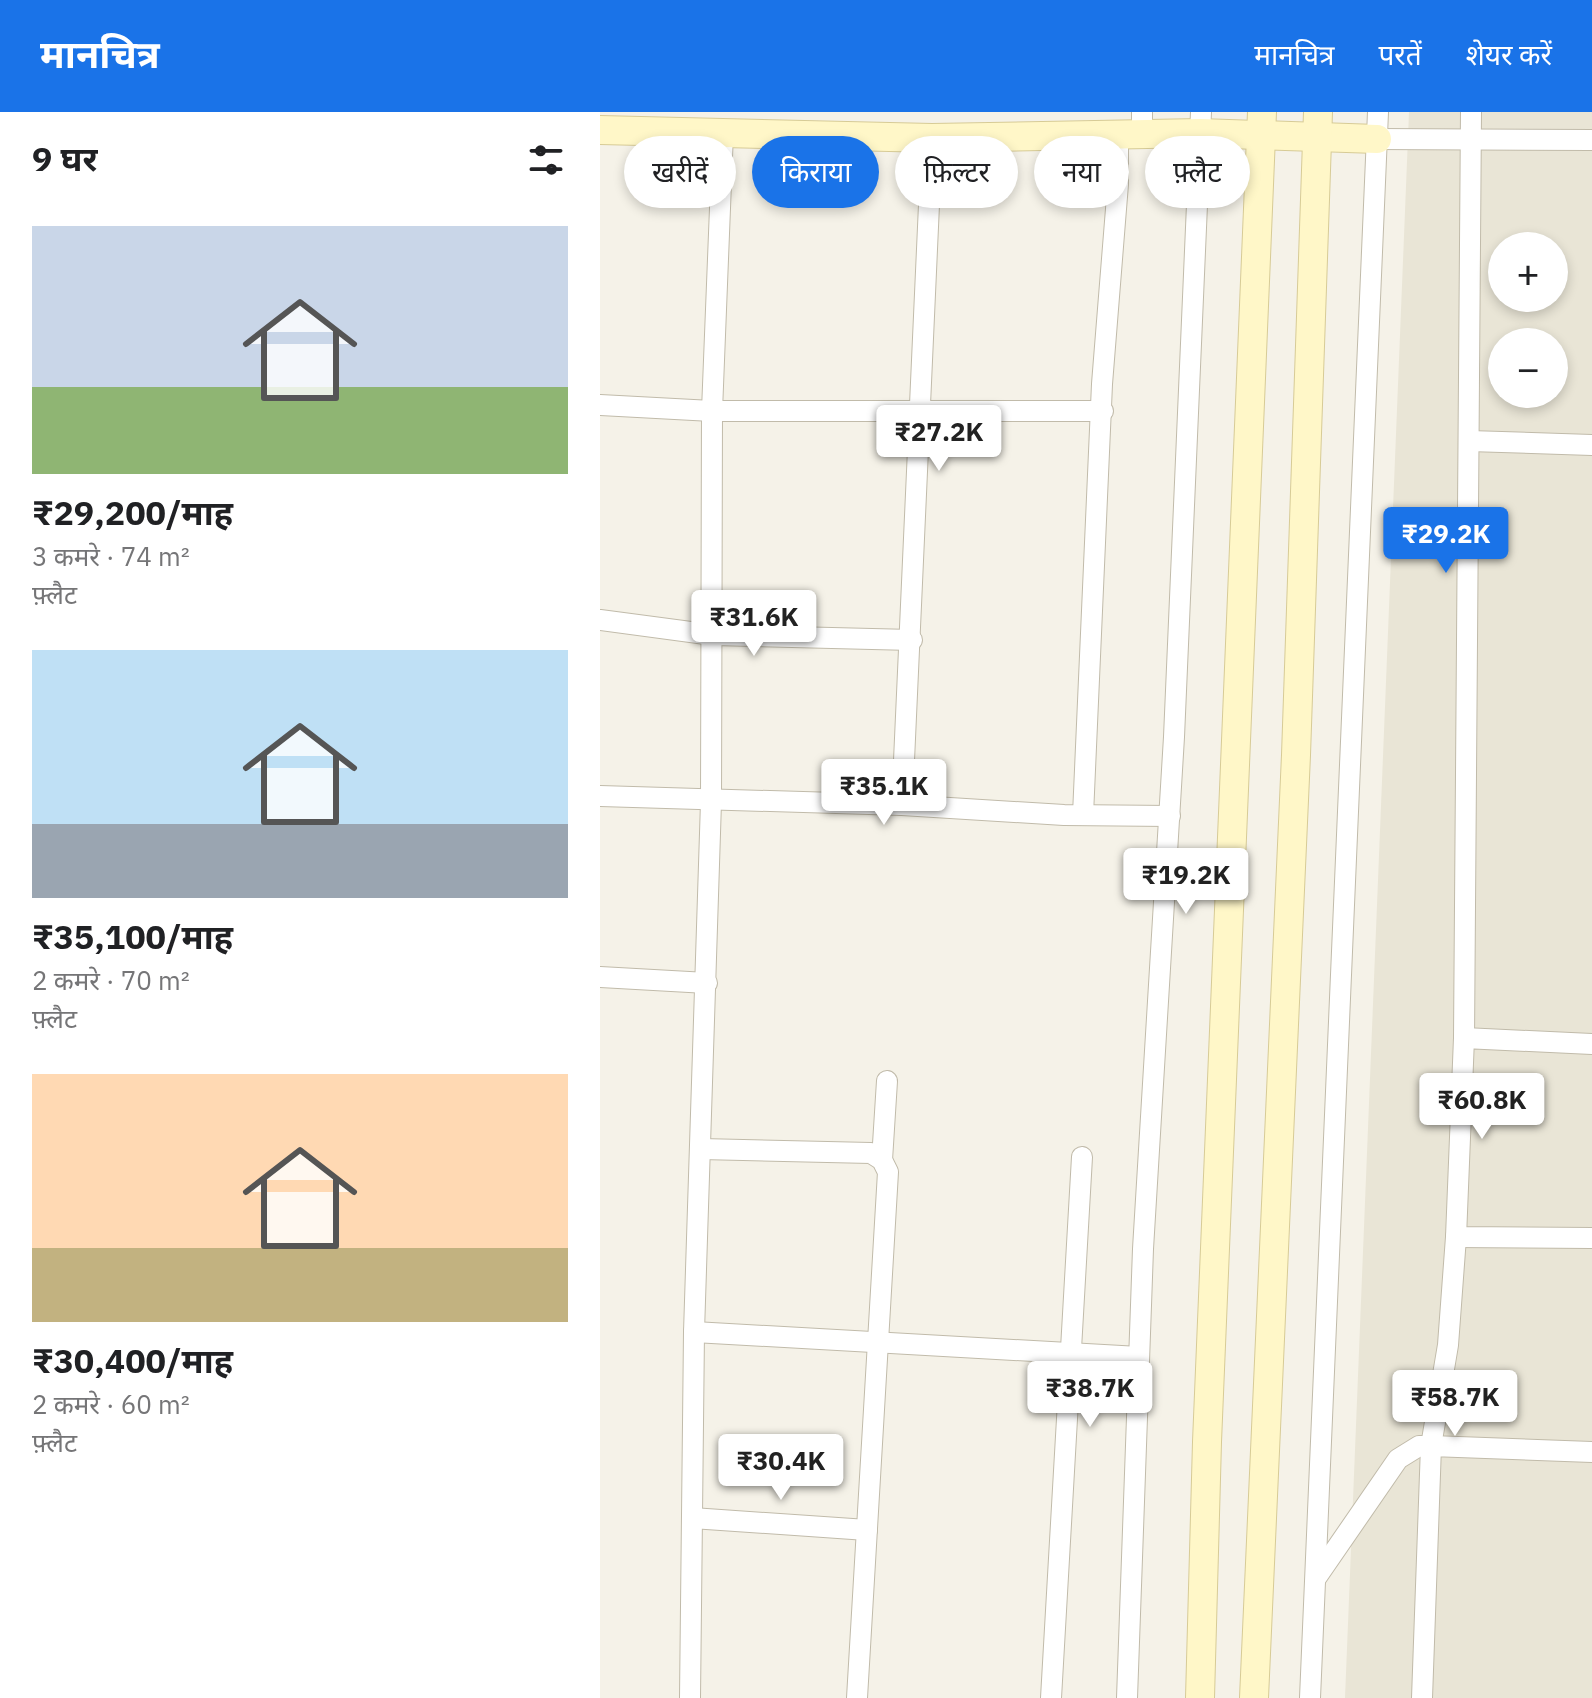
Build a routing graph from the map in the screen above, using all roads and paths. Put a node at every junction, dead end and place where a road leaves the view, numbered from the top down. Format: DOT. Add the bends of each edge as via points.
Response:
graph roads {
  1 [pos="1471,112"];
  2 [pos="1200,122"];
  3 [pos="1262,124"];
  4 [pos="1317,125"];
  5 [pos="1378,126"];
  6 [pos="1134,128"];
  7 [pos="600,130"];
  8 [pos="723,132"];
  9 [pos="972,136"];
  10 [pos="895,137"];
  11 [pos="1471,139"];
  12 [pos="1592,140"];
  13 [pos="928,208"];
  14 [pos="600,405"];
  15 [pos="712,411"];
  16 [pos="918,411"];
  17 [pos="1103,411"];
  18 [pos="1469,441"];
  19 [pos="1592,445"];
  20 [pos="600,620"];
  21 [pos="713,635"];
  22 [pos="912,640"];
  23 [pos="600,796"];
  24 [pos="711,802"];
  25 [pos="902,805"];
  26 [pos="1083,815"];
  27 [pos="1170,816"];
  28 [pos="600,977"];
  29 [pos="707,983"];
  30 [pos="1464,1038"];
  31 [pos="1592,1044"];
  32 [pos="887,1081"];
  33 [pos="701,1149"];
  34 [pos="1082,1157"];
  35 [pos="882,1160"];
  36 [pos="1456,1237"];
  37 [pos="1592,1238"];
  38 [pos="694,1332"];
  39 [pos="879,1343"];
  40 [pos="1073,1355"];
  41 [pos="1139,1357"];
  42 [pos="1431,1446"];
  43 [pos="1592,1452"];
  44 [pos="692,1518"];
  45 [pos="867,1530"];
  46 [pos="1316,1578"];
  47 [pos="690,1698"];
  48 [pos="857,1698"];
  49 [pos="1051,1698"];
  50 [pos="1127,1698"];
  51 [pos="1200,1698"];
  52 [pos="1254,1698"];
  53 [pos="1310,1698"];
  54 [pos="1422,1698"];
  1 -- 11 [label="street"];
  2 -- 3 [label="main road"];
  2 -- 6 [label="main road"];
  2 -- 27 [label="street"];
  3 -- 4 [label="main road"];
  3 -- 51 [label="main road"];
  4 -- 5 [label="main road"];
  4 -- 52 [label="main road" via="1296,755"];
  5 -- 11 [label="street"];
  5 -- 46 [label="street"];
  6 -- 9 [label="main road"];
  6 -- 17 [label="street"];
  7 -- 8 [label="main road"];
  8 -- 10 [label="main road"];
  8 -- 15 [label="street"];
  11 -- 12 [label="street"];
  11 -- 18 [label="street"];
  13 -- 16 [label="street"];
  14 -- 15 [label="street"];
  15 -- 16 [label="street"];
  15 -- 21 [label="street"];
  16 -- 17 [label="street"];
  16 -- 22 [label="street"];
  17 -- 26 [label="street"];
  18 -- 19 [label="street"];
  18 -- 30 [label="street"];
  20 -- 21 [label="street"];
  21 -- 22 [label="street"];
  21 -- 24 [label="street"];
  22 -- 25 [label="street"];
  23 -- 24 [label="street"];
  24 -- 25 [label="street"];
  24 -- 29 [label="street"];
  25 -- 26 [label="street"];
  26 -- 27 [label="street"];
  27 -- 41 [label="street"];
  28 -- 29 [label="street"];
  29 -- 33 [label="street"];
  30 -- 31 [label="street"];
  30 -- 36 [label="street"];
  32 -- 35 [label="street"];
  33 -- 35 [label="street" via="871,1153"];
  33 -- 38 [label="street"];
  34 -- 40 [label="street"];
  35 -- 39 [label="street" via="888,1172"];
  36 -- 37 [label="street"];
  36 -- 42 [label="street" via="1448,1345"];
  38 -- 39 [label="street"];
  38 -- 44 [label="street"];
  39 -- 40 [label="street"];
  39 -- 45 [label="street"];
  40 -- 41 [label="street"];
  40 -- 49 [label="street"];
  41 -- 50 [label="street"];
  42 -- 43 [label="street"];
  42 -- 46 [label="street" via="1419,1446 1398,1459"];
  42 -- 54 [label="street"];
  44 -- 45 [label="street"];
  44 -- 47 [label="street"];
  45 -- 48 [label="street"];
  46 -- 53 [label="street"];
}
